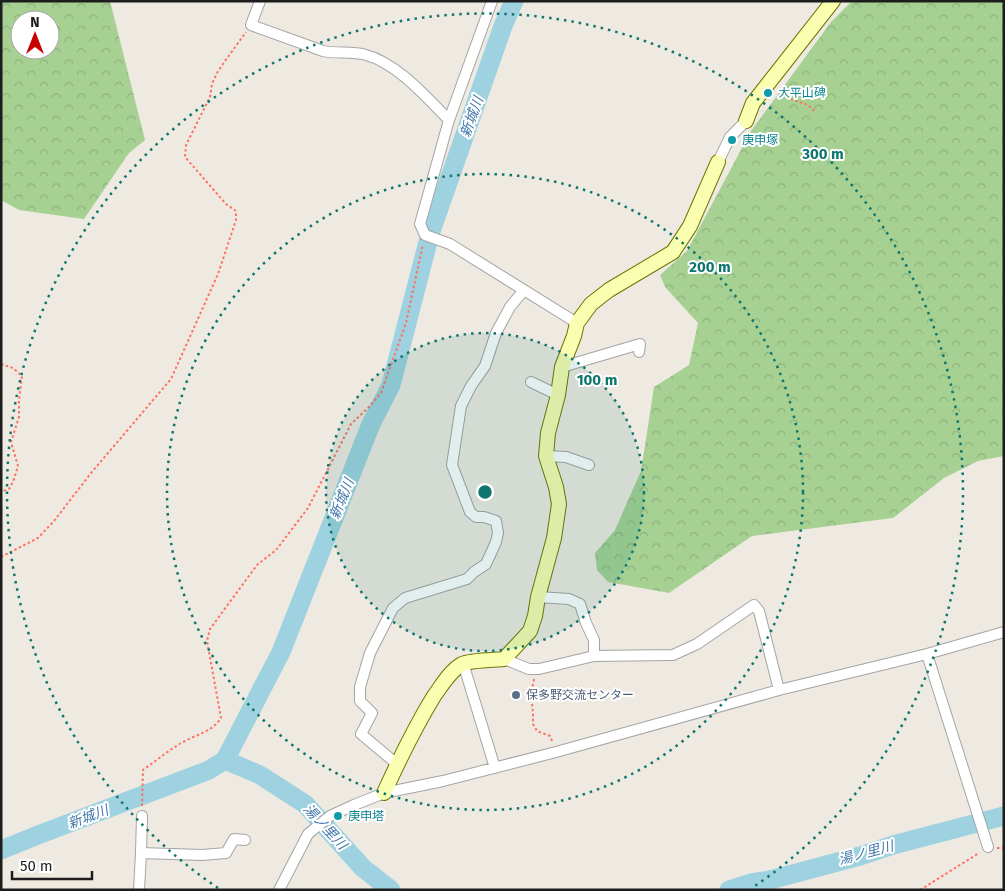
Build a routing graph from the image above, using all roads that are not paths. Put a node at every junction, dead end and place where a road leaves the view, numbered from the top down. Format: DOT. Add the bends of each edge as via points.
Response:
graph roads {
  1 [pos="260,1"];
  2 [pos="492,1"];
  3 [pos="833,1"];
  4 [pos="448,120"];
  5 [pos="746,121"];
  6 [pos="718,162"];
  7 [pos="524,290"];
  8 [pos="577,323"];
  9 [pos="639,352"];
  10 [pos="562,367"];
  11 [pos="531,382"];
  12 [pos="558,395"];
  13 [pos="546,456"];
  14 [pos="589,464"];
  15 [pos="538,597"];
  16 [pos="1004,632"];
  17 [pos="927,654"];
  18 [pos="594,656"];
  19 [pos="504,659"];
  20 [pos="463,663"];
  21 [pos="779,690"];
  22 [pos="397,764"];
  23 [pos="495,768"];
  24 [pos="384,793"];
  25 [pos="142,816"];
  26 [pos="245,840"];
  27 [pos="988,847"];
  28 [pos="141,853"];
  29 [pos="139,890"];
  30 [pos="279,890"];
  1 -- 4 [label="street" via="251,25 323,51 366,54 377,59 396,69"];
  2 -- 4 [label="street"];
  3 -- 5 [label="street" via="753,103"];
  4 -- 7 [label="street" via="420,224 427,235 450,244"];
  5 -- 6 [label="street" via="730,149"];
  6 -- 8 [label="street" via="690,226 673,252 609,290 591,304"];
  7 -- 8 [label="street"];
  7 -- 22 [label="street" via="510,306 496,333 485,366 462,406 452,466 470,512 476,517 496,522 496,542 486,564 467,579 405,598 393,608 370,653 360,687 360,701 372,712 361,734"];
  8 -- 10 [label="street"];
  9 -- 10 [label="street" via="640,344"];
  10 -- 12 [label="street"];
  11 -- 12 [label="street"];
  12 -- 13 [label="street"];
  13 -- 14 [label="street" via="566,457"];
  13 -- 15 [label="street" via="560,504"];
  15 -- 18 [label="street" via="569,599 580,604 594,640"];
  15 -- 19 [label="street" via="530,631"];
  16 -- 17 [label="street"];
  17 -- 21 [label="street"];
  17 -- 27 [label="street"];
  18 -- 19 [label="street" via="533,669"];
  18 -- 21 [label="street" via="673,655 697,644 754,605 759,611"];
  19 -- 20 [label="street"];
  20 -- 22 [label="street" via="443,682"];
  20 -- 23 [label="street"];
  21 -- 23 [label="street"];
  22 -- 24 [label="street"];
  23 -- 24 [label="street"];
  24 -- 30 [label="street" via="330,816 308,834"];
  25 -- 28 [label="street"];
  26 -- 28 [label="street" via="234,838 226,853"];
  28 -- 29 [label="street"];
}
